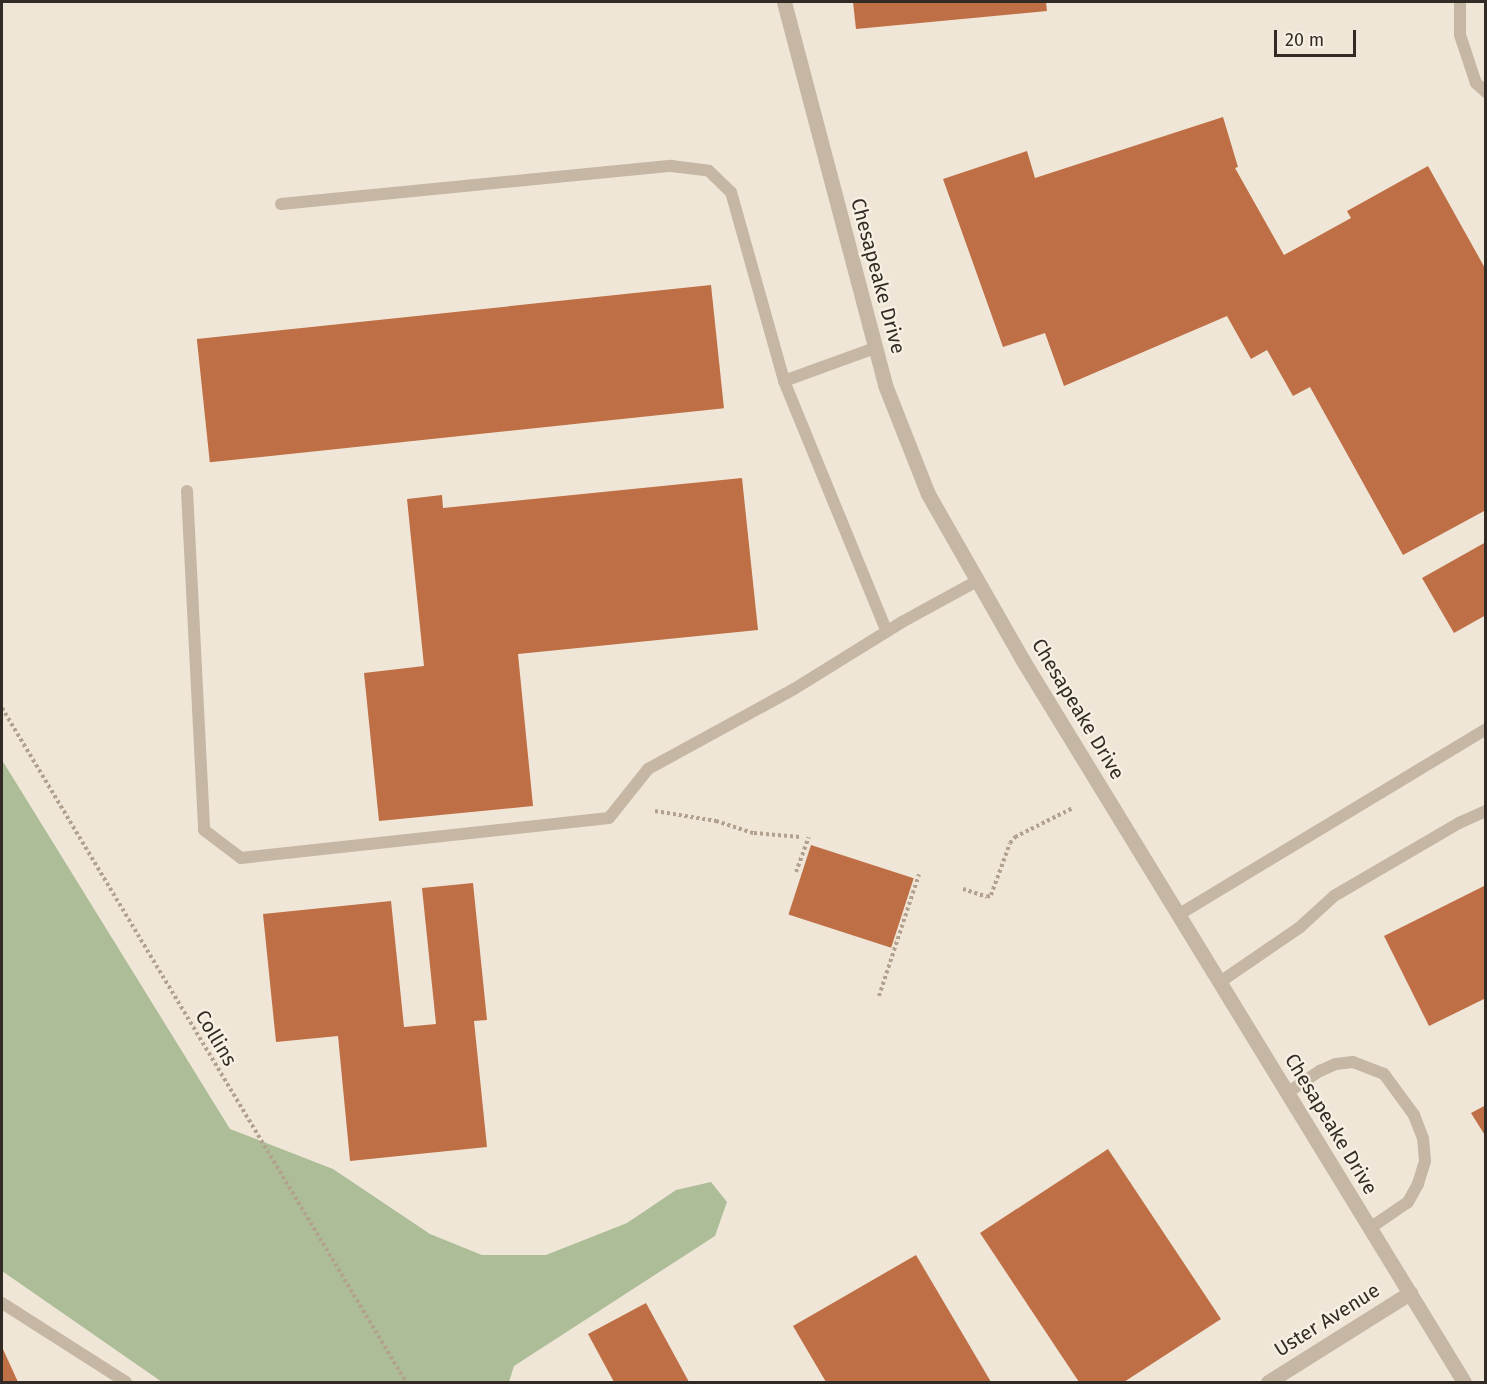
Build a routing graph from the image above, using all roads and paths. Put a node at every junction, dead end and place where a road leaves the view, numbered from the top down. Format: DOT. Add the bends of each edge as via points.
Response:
graph roads {
  1 [pos="784,2"];
  2 [pos="1460,2"];
  3 [pos="1485,92"];
  4 [pos="281,204"];
  5 [pos="875,348"];
  6 [pos="784,381"];
  7 [pos="187,491"];
  8 [pos="977,581"];
  9 [pos="887,632"];
  10 [pos="2,708"];
  11 [pos="1485,729"];
  12 [pos="1072,808"];
  13 [pos="655,811"];
  14 [pos="1485,811"];
  15 [pos="801,837"];
  16 [pos="809,837"];
  17 [pos="796,872"];
  18 [pos="919,874"];
  19 [pos="963,889"];
  20 [pos="1178,915"];
  21 [pos="1220,982"];
  22 [pos="879,996"];
  23 [pos="1287,1094"];
  24 [pos="1370,1228"];
  25 [pos="1410,1293"];
  26 [pos="2,1303"];
  27 [pos="126,1383"];
  28 [pos="406,1383"];
  29 [pos="1268,1383"];
  30 [pos="1464,1383"];
  1 -- 5 [label="street, Chesapeake Drive"];
  2 -- 3 [label="lane" via="1460,35 1476,83"];
  4 -- 6 [label="lane" via="671,166 710,171 731,192"];
  5 -- 6 [label="lane"];
  5 -- 8 [label="street, Chesapeake Drive" via="912,458"];
  6 -- 9 [label="lane"];
  7 -- 9 [label="lane" via="204,830 240,858 609,818 648,769"];
  8 -- 9 [label="lane"];
  8 -- 20 [label="street, Chesapeake Drive"];
  10 -- 28 [label="path, Collins"];
  11 -- 20 [label="lane"];
  12 -- 19 [label="path" via="1015,837 992,895"];
  13 -- 15 [label="path" via="716,821 754,833"];
  14 -- 21 [label="lane" via="1334,896 1299,928"];
  16 -- 17 [label="path"];
  18 -- 22 [label="path"];
  20 -- 21 [label="street, Chesapeake Drive"];
  21 -- 23 [label="street, Chesapeake Drive"];
  23 -- 24 [label="street, Chesapeake Drive"];
  23 -- 24 [label="lane" via="1320,1071 1353,1062 1384,1074 1414,1115 1423,1138 1425,1161 1418,1184 1403,1207"];
  24 -- 25 [label="street, Chesapeake Drive"];
  25 -- 29 [label="street, Uster Avenue"];
  25 -- 30 [label="street, Chesapeake Drive"];
  26 -- 27 [label="lane"];
}
